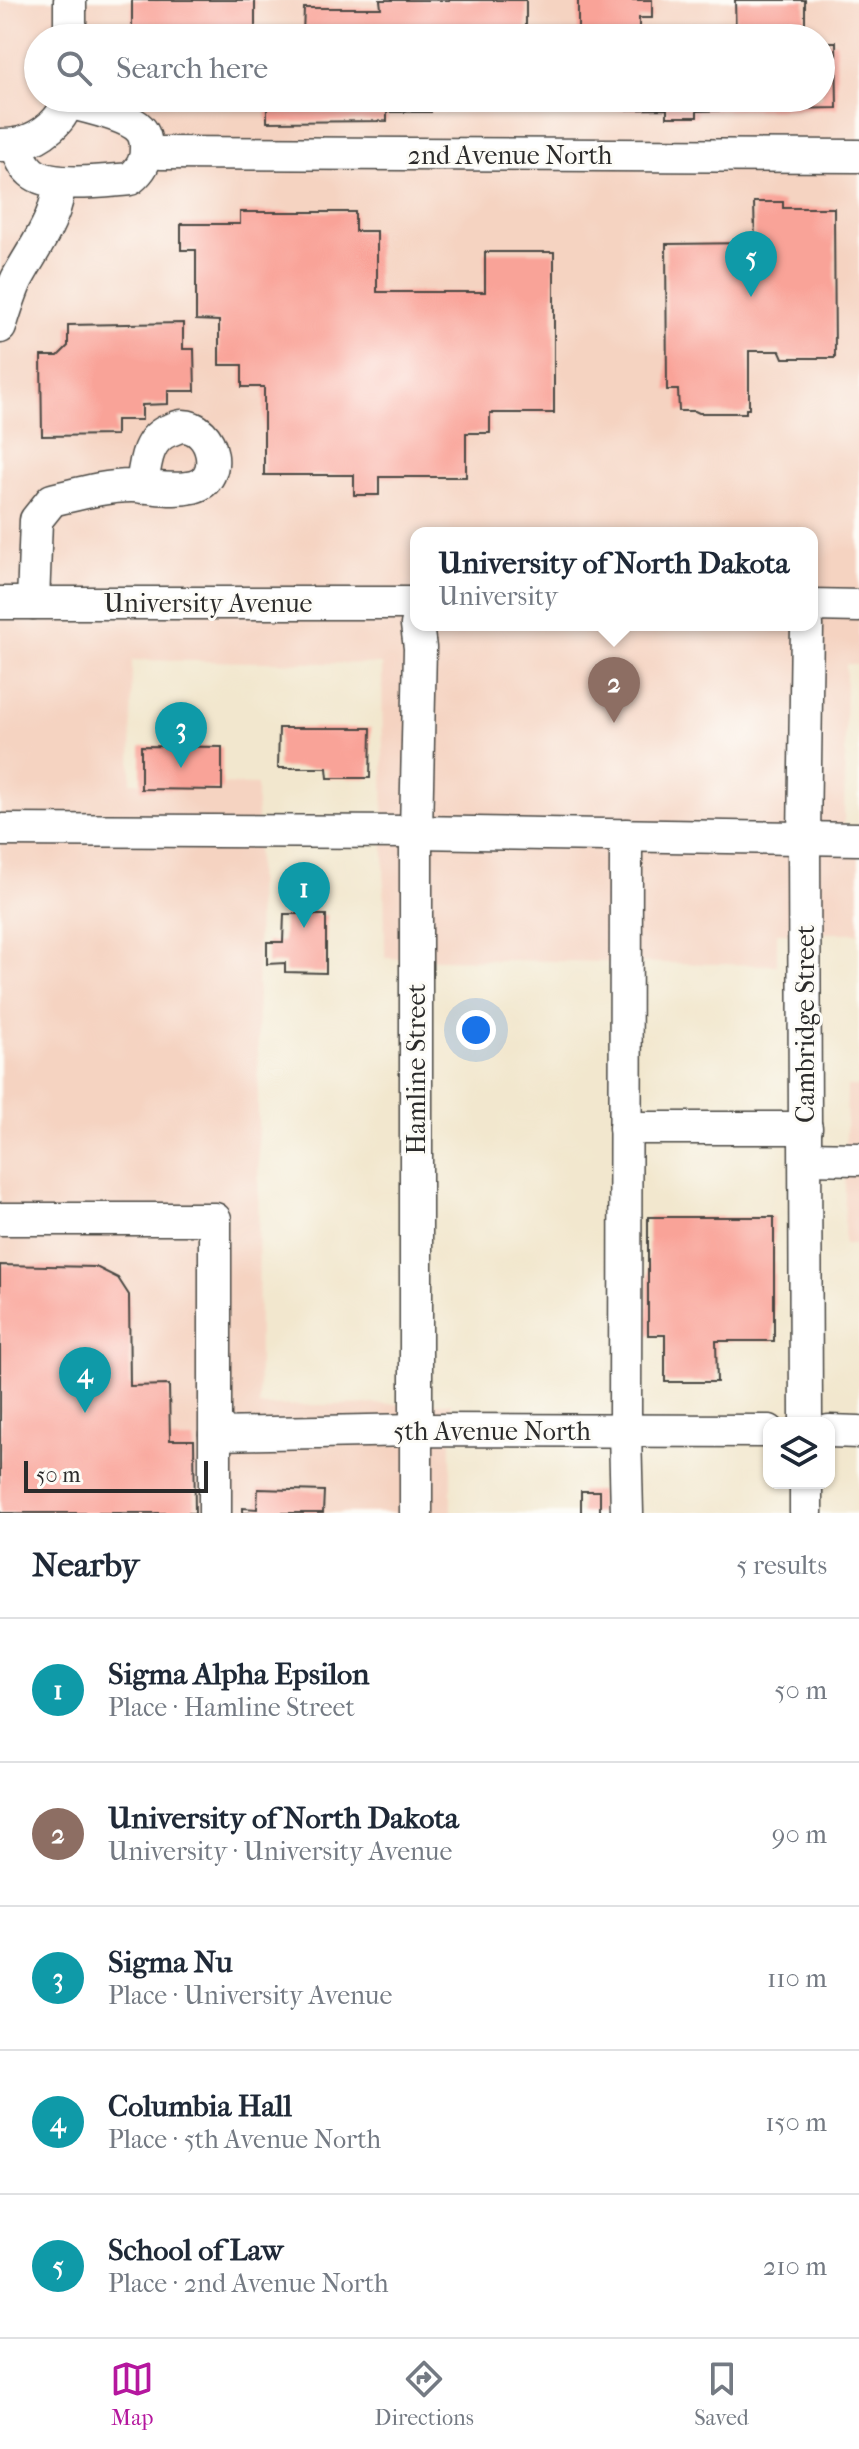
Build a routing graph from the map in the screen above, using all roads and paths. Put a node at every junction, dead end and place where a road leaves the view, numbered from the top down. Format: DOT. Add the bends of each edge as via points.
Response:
graph roads {
  1 [pos="70,0"];
  2 [pos="70,24"];
  3 [pos="60,112"];
  4 [pos="102,112"];
  5 [pos="8,145"];
  6 [pos="161,153"];
  7 [pos="859,156"];
  8 [pos="59,182"];
  9 [pos="0,327"];
  10 [pos="142,487"];
  11 [pos="0,603"];
  12 [pos="33,603"];
  13 [pos="410,603"];
  14 [pos="818,605"];
  15 [pos="859,606"];
  16 [pos="418,631"];
  17 [pos="807,631"];
  18 [pos="0,830"];
  19 [pos="416,832"];
  20 [pos="626,835"];
  21 [pos="804,838"];
  22 [pos="859,839"];
  23 [pos="625,1128"];
  24 [pos="806,1143"];
  25 [pos="859,1159"];
  26 [pos="0,1219"];
  27 [pos="806,1417"];
  28 [pos="416,1430"];
  29 [pos="625,1431"];
  30 [pos="763,1431"];
  31 [pos="835,1431"];
  32 [pos="859,1432"];
  33 [pos="215,1434"];
  34 [pos="806,1489"];
  35 [pos="215,1513"];
  36 [pos="416,1513"];
  37 [pos="627,1513"];
  38 [pos="806,1513"];
  1 -- 2 [label="street"];
  3 -- 5 [label="street" via="52,127"];
  4 -- 8 [label="street" via="140,129 146,141 142,169 130,179"];
  5 -- 8 [label="street" via="33,175"];
  6 -- 7 [label="street, 2nd Avenue North"];
  8 -- 9 [label="street" via="52,218 16,282"];
  10 -- 12 [label="street" via="52,500 36,520"];
  11 -- 12 [label="street, University Avenue"];
  12 -- 13 [label="street, University Avenue"];
  14 -- 15 [label="street"];
  16 -- 19 [label="street, Hamline Street"];
  17 -- 21 [label="street, Cambridge Street"];
  18 -- 19 [label="street"];
  19 -- 20 [label="street"];
  19 -- 28 [label="street, Hamline Street"];
  20 -- 21 [label="street"];
  20 -- 23 [label="street"];
  21 -- 22 [label="street"];
  21 -- 24 [label="street, Cambridge Street"];
  23 -- 24 [label="street"];
  23 -- 29 [label="street"];
  24 -- 25 [label="street"];
  24 -- 27 [label="street, Cambridge Street"];
  26 -- 33 [label="street" via="215,1219"];
  28 -- 29 [label="street, 5th Avenue North"];
  28 -- 33 [label="street, 5th Avenue North"];
  28 -- 36 [label="street, Hamline Street"];
  29 -- 30 [label="street, 5th Avenue North"];
  29 -- 37 [label="street"];
  31 -- 32 [label="street"];
  33 -- 35 [label="street"];
  34 -- 38 [label="street"];
}
